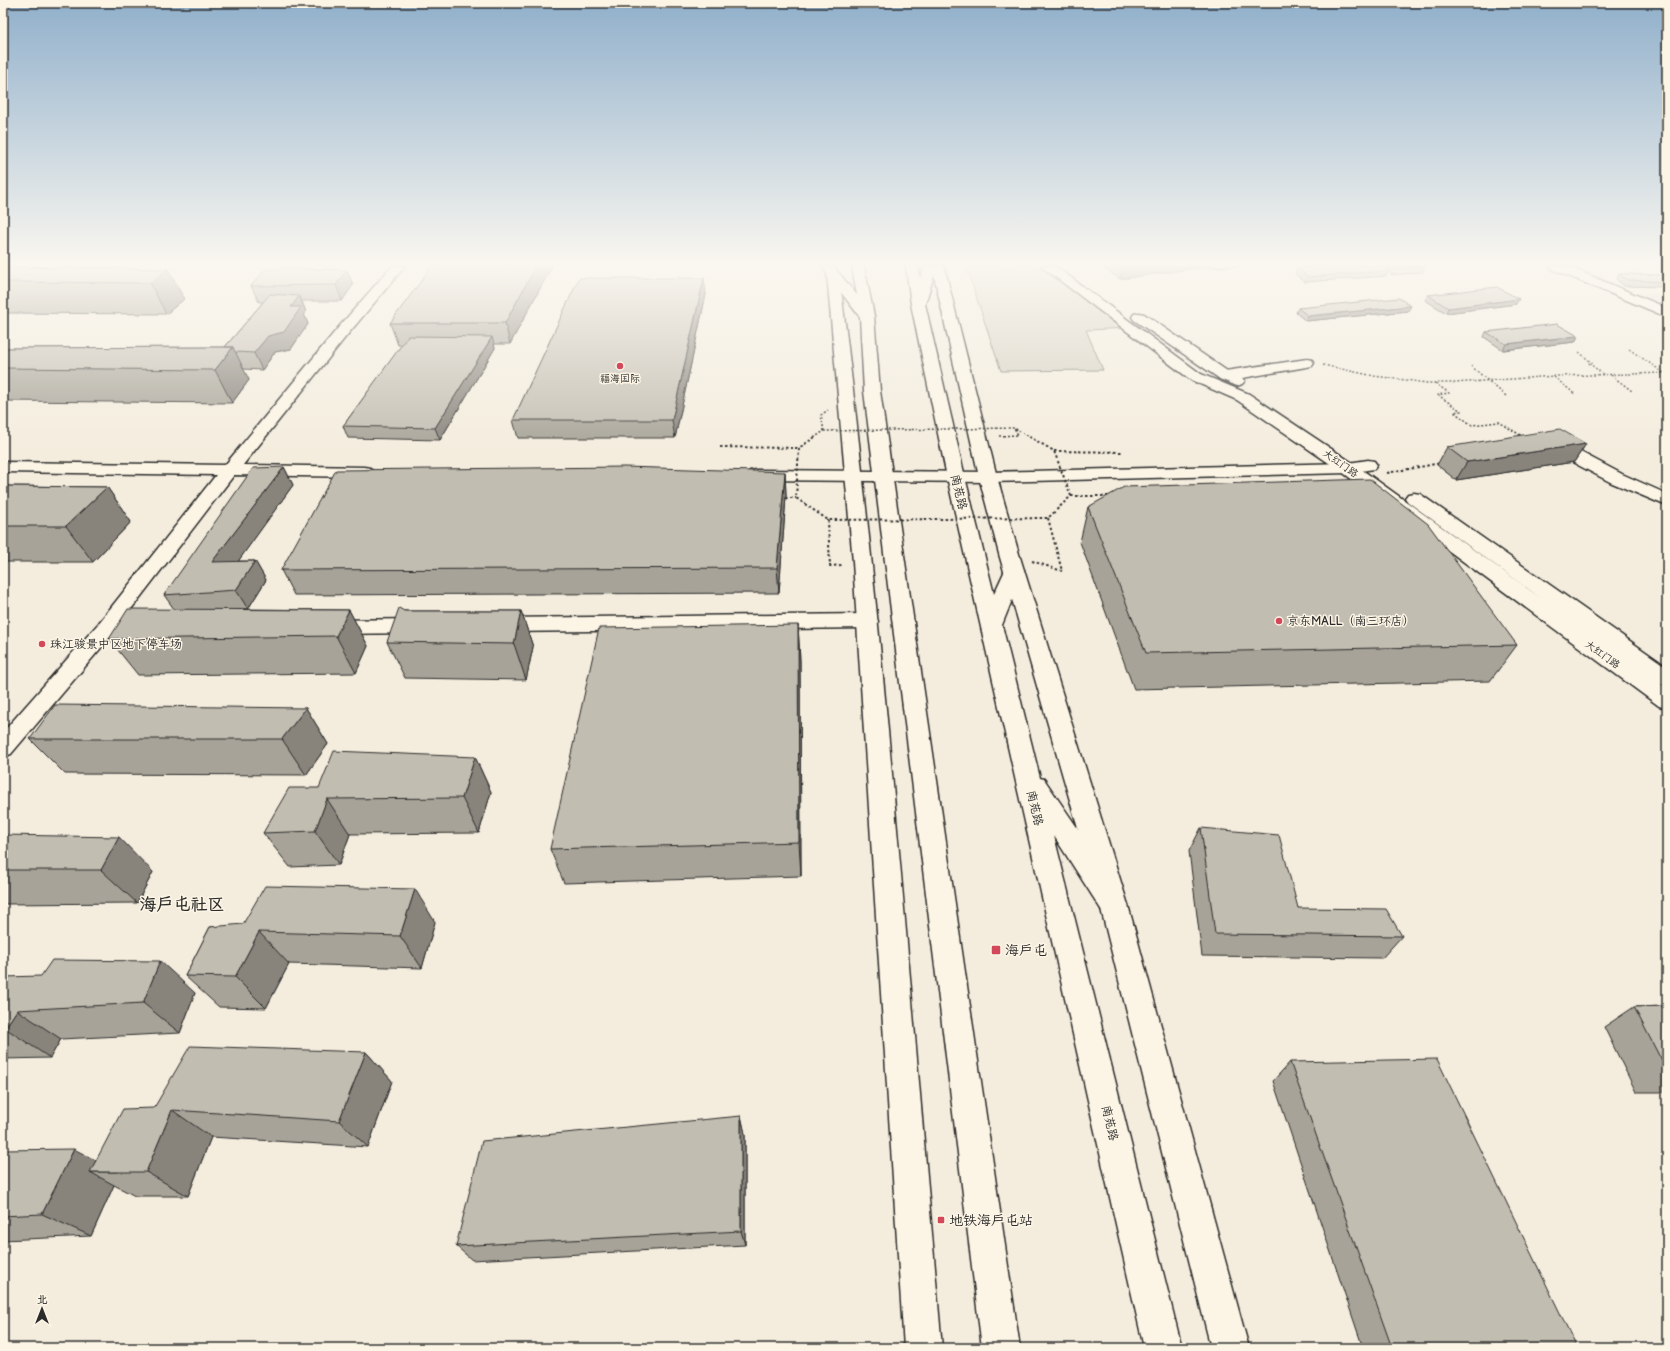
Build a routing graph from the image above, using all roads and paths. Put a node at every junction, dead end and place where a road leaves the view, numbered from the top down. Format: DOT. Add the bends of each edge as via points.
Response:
graph roads {
  1 [pos="344,329"];
  2 [pos="837,329"];
  3 [pos="868,329"];
  4 [pos="924,329"];
  5 [pos="953,329"];
  6 [pos="1132,329"];
  7 [pos="1157,329"];
  8 [pos="1629,349"];
  9 [pos="1579,352"];
  10 [pos="1307,363"];
  11 [pos="1471,366"];
  12 [pos="1666,373"];
  13 [pos="1604,375"];
  14 [pos="1610,375"];
  15 [pos="1225,376"];
  16 [pos="1554,377"];
  17 [pos="1488,381"];
  18 [pos="1435,383"];
  19 [pos="1632,391"];
  20 [pos="1575,394"];
  21 [pos="1506,396"];
  22 [pos="821,415"];
  23 [pos="1014,428"];
  24 [pos="824,431"];
  25 [pos="978,436"];
  26 [pos="1548,443"];
  27 [pos="720,447"];
  28 [pos="799,448"];
  29 [pos="1054,451"];
  30 [pos="1124,452"];
  31 [pos="1442,463"];
  32 [pos="3,467"];
  33 [pos="1348,468"];
  34 [pos="1374,469"];
  35 [pos="228,472"];
  36 [pos="379,472"];
  37 [pos="744,474"];
  38 [pos="855,475"];
  39 [pos="884,476"];
  40 [pos="956,477"];
  41 [pos="988,477"];
  42 [pos="1071,496"];
  43 [pos="1115,496"];
  44 [pos="780,498"];
  45 [pos="796,498"];
  46 [pos="1667,501"];
  47 [pos="1048,518"];
  48 [pos="828,520"];
  49 [pos="1012,562"];
  50 [pos="830,566"];
  51 [pos="868,621"];
  52 [pos="439,625"];
  53 [pos="478,625"];
  54 [pos="991,626"];
  55 [pos="311,627"];
  56 [pos="160,628"];
  57 [pos="105,629"];
  58 [pos="1667,678"];
  59 [pos="1667,700"];
  60 [pos="3,748"];
  61 [pos="1026,774"];
  62 [pos="1114,905"];
  63 [pos="924,1348"];
  64 [pos="1001,1348"];
  65 [pos="1163,1348"];
  66 [pos="1230,1348"];
  1 -- 35 [label="main road"];
  2 -- 38 [label="main road"];
  3 -- 39 [label="main road" via="872,391"];
  4 -- 40 [label="main road, 南苑路"];
  5 -- 25 [label="main road"];
  6 -- 33 [label="main road, 大红门路" via="1196,377 1243,397"];
  7 -- 15 [label="main road, 大红门路"];
  8 -- 12 [label="path"];
  9 -- 13 [label="path"];
  10 -- 15 [label="main road"];
  10 -- 18 [label="path" via="1328,365 1374,376"];
  11 -- 17 [label="path"];
  12 -- 14 [label="path"];
  13 -- 14 [label="path"];
  13 -- 16 [label="path"];
  14 -- 19 [label="path"];
  15 -- 34 [label="main road, 大红门路" via="1257,391"];
  16 -- 17 [label="path"];
  16 -- 20 [label="path"];
  17 -- 18 [label="path"];
  17 -- 21 [label="path"];
  18 -- 26 [label="path" via="1449,393 1438,395 1461,411 1454,412 1472,425 1499,422 1535,445"];
  22 -- 24 [label="path"];
  23 -- 24 [label="path, bridge"];
  23 -- 25 [label="path" via="1018,435"];
  23 -- 29 [label="path, bridge"];
  24 -- 28 [label="path, bridge"];
  25 -- 41 [label="main road"];
  26 -- 46 [label="main road"];
  27 -- 28 [label="path"];
  28 -- 45 [label="path, bridge"];
  29 -- 30 [label="path"];
  29 -- 42 [label="path, bridge"];
  31 -- 34 [label="path"];
  32 -- 35 [label="main road"];
  33 -- 34 [label="main road"];
  33 -- 41 [label="main road"];
  33 -- 59 [label="main road, 大红门路"];
  34 -- 58 [label="main road, 大红门路"];
  35 -- 36 [label="main road"];
  35 -- 57 [label="main road"];
  37 -- 38 [label="main road"];
  38 -- 39 [label="main road"];
  38 -- 51 [label="main road"];
  39 -- 40 [label="main road"];
  39 -- 64 [label="main road"];
  40 -- 41 [label="main road"];
  40 -- 54 [label="main road, 南苑路"];
  41 -- 49 [label="main road"];
  42 -- 43 [label="path"];
  42 -- 47 [label="path, bridge"];
  44 -- 45 [label="path"];
  45 -- 48 [label="path, bridge"];
  47 -- 48 [label="path, bridge"];
  47 -- 49 [label="path" via="1062,571"];
  48 -- 50 [label="path"];
  49 -- 54 [label="main road"];
  49 -- 62 [label="main road"];
  51 -- 53 [label="main road"];
  51 -- 63 [label="main road"];
  52 -- 55 [label="main road"];
  54 -- 61 [label="main road, 南苑路"];
  56 -- 57 [label="main road"];
  57 -- 60 [label="main road"];
  61 -- 62 [label="main road"];
  61 -- 65 [label="main road, 南苑路"];
  62 -- 66 [label="main road"];
}
